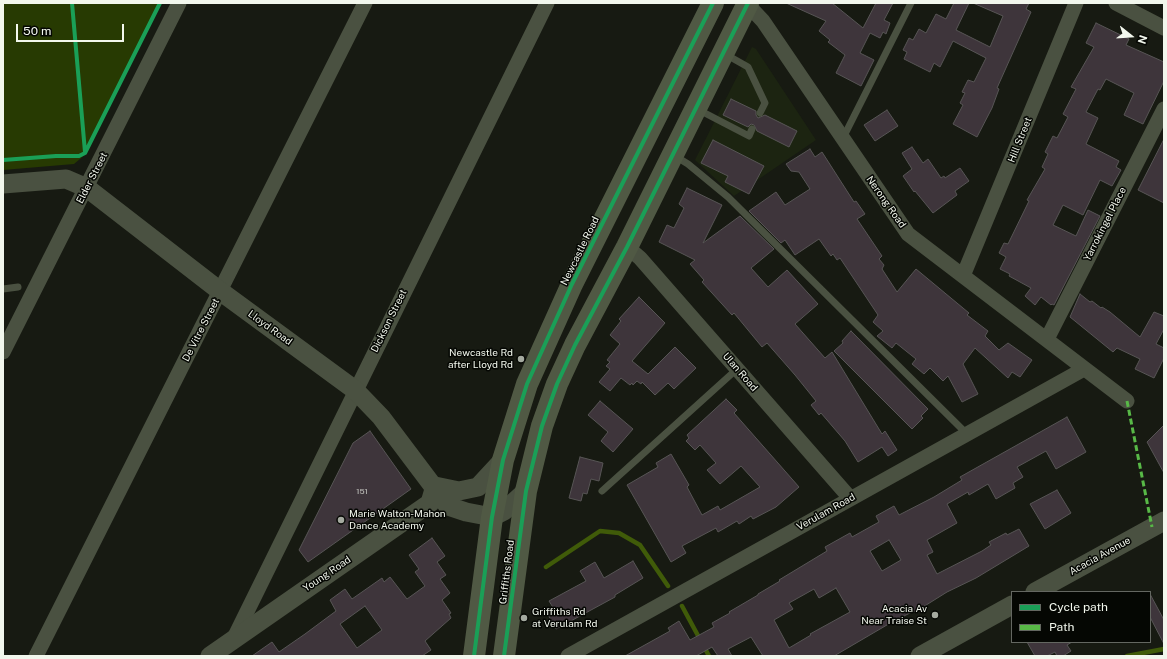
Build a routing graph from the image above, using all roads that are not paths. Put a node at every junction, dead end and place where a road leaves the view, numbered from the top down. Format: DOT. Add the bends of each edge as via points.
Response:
graph roads {
  1 [pos="179,3"];
  2 [pos="365,3"];
  3 [pos="547,3"];
  4 [pos="713,3"];
  5 [pos="747,3"];
  6 [pos="911,3"];
  7 [pos="1076,3"];
  8 [pos="1116,3"];
  9 [pos="1164,28"];
  10 [pos="723,53"];
  11 [pos="696,108"];
  12 [pos="1164,109"];
  13 [pos="760,113"];
  14 [pos="752,129"];
  15 [pos="843,139"];
  16 [pos="673,155"];
  17 [pos="3,184"];
  18 [pos="87,188"];
  19 [pos="627,247"];
  20 [pos="963,276"];
  21 [pos="18,287"];
  22 [pos="3,289"];
  23 [pos="220,291"];
  24 [pos="1047,339"];
  25 [pos="3,352"];
  26 [pos="737,369"];
  27 [pos="1084,369"];
  28 [pos="355,390"];
  29 [pos="1127,401"];
  30 [pos="967,434"];
  31 [pos="504,460"];
  32 [pos="435,486"];
  33 [pos="526,491"];
  34 [pos="602,491"];
  35 [pos="850,498"];
  36 [pos="492,518"];
  37 [pos="1164,521"];
  38 [pos="1038,591"];
  39 [pos="1011,606"];
  40 [pos="233,640"];
  41 [pos="36,656"];
  42 [pos="210,656"];
  43 [pos="474,656"];
  44 [pos="504,656"];
  45 [pos="568,656"];
  46 [pos="920,656"];
  1 -- 18 [label="street, Elder Street"];
  2 -- 23 [label="street, De Vitre Street"];
  3 -- 28 [label="street, Dickson Street"];
  4 -- 31 [label="highway, Newcastle Road" via="547,336 527,384"];
  5 -- 10 [label="highway"];
  5 -- 15 [label="street, Nerong Road" via="763,21"];
  6 -- 15 [label="lane"];
  7 -- 20 [label="street, Hill Street"];
  8 -- 9 [label="street"];
  10 -- 11 [label="highway"];
  10 -- 13 [label="lane" via="748,67 765,103"];
  11 -- 14 [label="lane" via="749,136"];
  11 -- 16 [label="highway"];
  12 -- 24 [label="street, Yarrokingel Place"];
  15 -- 20 [label="street, Nerong Road" via="908,234"];
  16 -- 19 [label="highway"];
  16 -- 30 [label="lane" via="728,197"];
  17 -- 18 [label="street, Lloyd Road" via="66,179"];
  18 -- 23 [label="street, Lloyd Road"];
  18 -- 25 [label="street, Elder Street"];
  19 -- 26 [label="street, Ulan Road" via="640,258"];
  19 -- 33 [label="highway" via="557,384 542,426"];
  20 -- 24 [label="street, Nerong Road"];
  21 -- 22 [label="lane"];
  23 -- 28 [label="street, Lloyd Road"];
  23 -- 41 [label="street, De Vitre Street"];
  24 -- 27 [label="street, Nerong Road"];
  26 -- 34 [label="lane"];
  26 -- 35 [label="street, Ulan Road"];
  27 -- 29 [label="street, Nerong Road"];
  27 -- 30 [label="street, Verulam Road"];
  28 -- 32 [label="street, Lloyd Road" via="381,417"];
  28 -- 40 [label="street, Dickson Street"];
  30 -- 35 [label="street, Verulam Road"];
  31 -- 32 [label="street" via="478,487 459,491"];
  31 -- 36 [label="highway, Newcastle Road"];
  32 -- 36 [label="street, Lloyd Road" via="448,506"];
  32 -- 40 [label="street, Young Road" via="430,503"];
  33 -- 36 [label="street" via="504,512"];
  33 -- 44 [label="highway, Griffiths Road"];
  35 -- 45 [label="street, Verulam Road"];
  36 -- 43 [label="highway"];
  37 -- 38 [label="street, Acacia Avenue"];
  39 -- 46 [label="street"];
  40 -- 42 [label="street, Young Road"];
}
